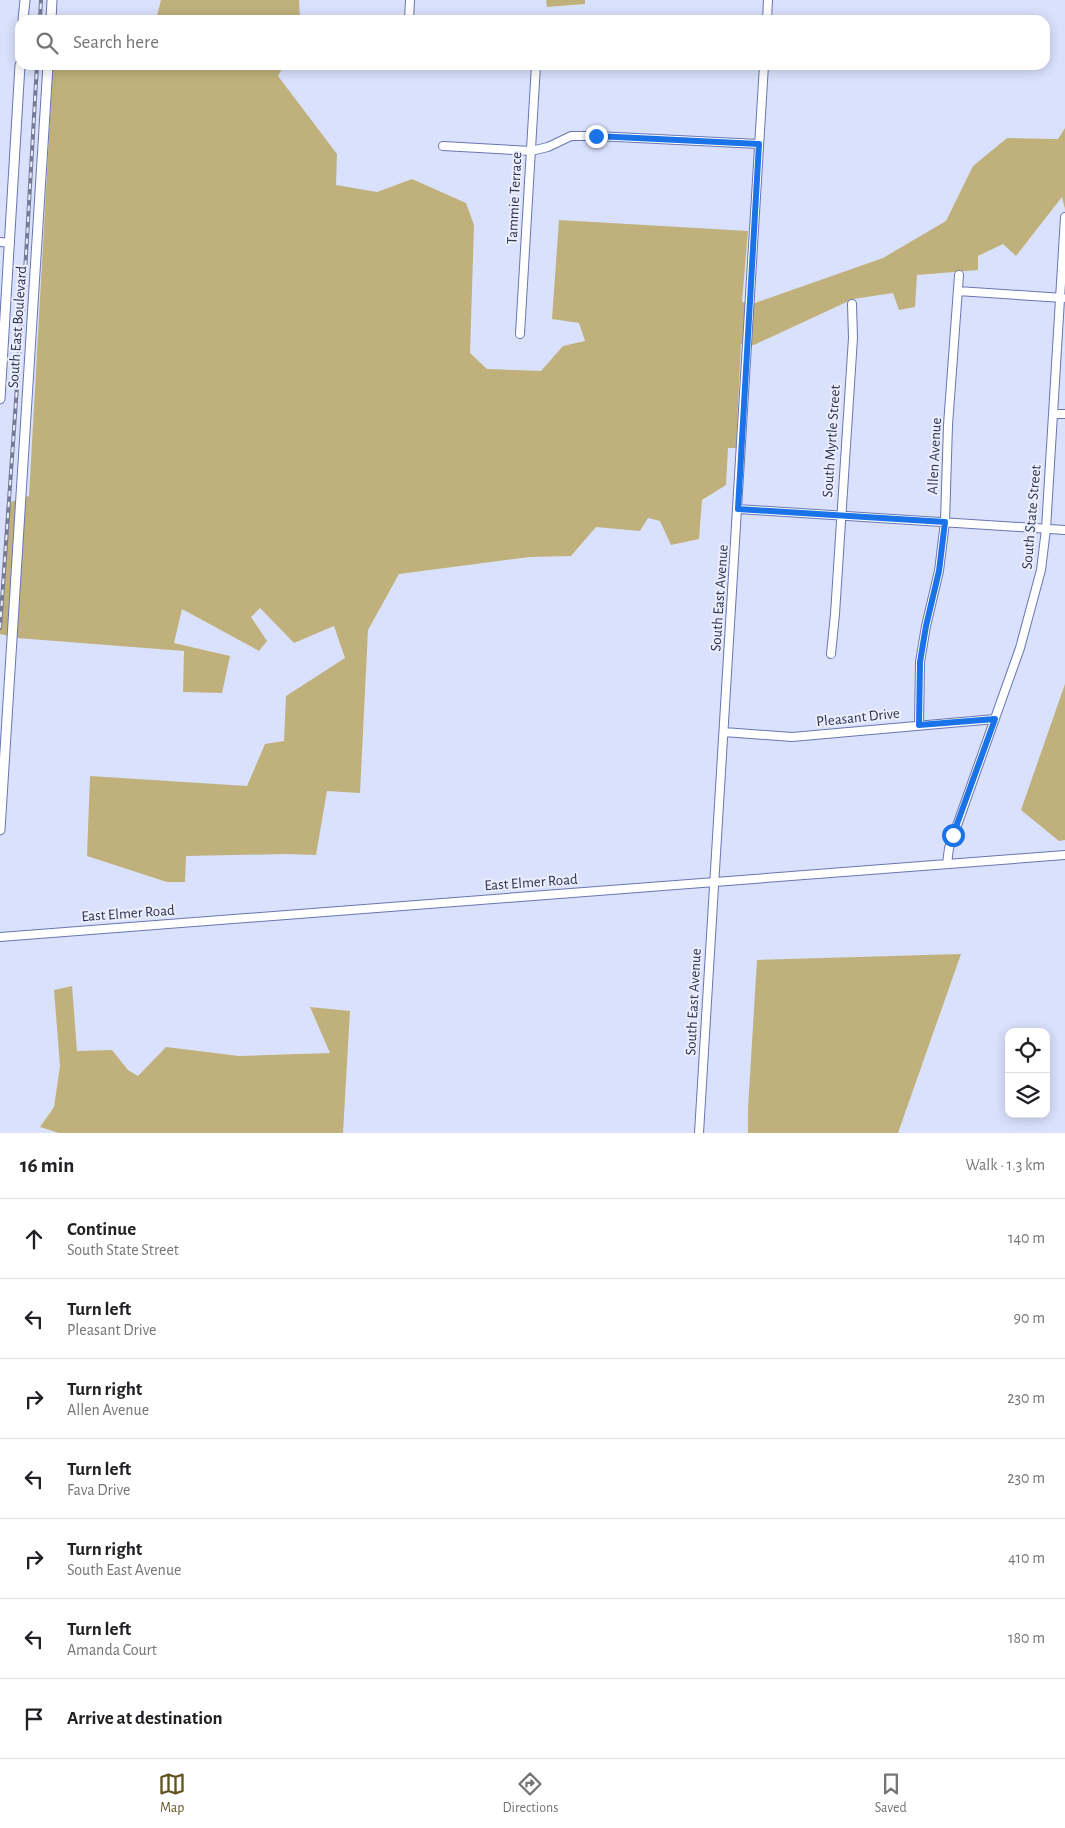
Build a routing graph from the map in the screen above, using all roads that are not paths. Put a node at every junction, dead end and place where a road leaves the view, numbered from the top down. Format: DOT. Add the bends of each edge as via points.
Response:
graph roads {
  1 [pos="24,0"];
  2 [pos="52,0"];
  3 [pos="410,0"];
  4 [pos="768,0"];
  5 [pos="23,15"];
  6 [pos="51,15"];
  7 [pos="409,15"];
  8 [pos="767,15"];
  9 [pos="20,70"];
  10 [pos="48,70"];
  11 [pos="536,70"];
  12 [pos="764,70"];
  13 [pos="759,144"];
  14 [pos="443,146"];
  15 [pos="531,151"];
  16 [pos="1065,217"];
  17 [pos="0,242"];
  18 [pos="10,243"];
  19 [pos="958,275"];
  20 [pos="958,291"];
  21 [pos="1062,298"];
  22 [pos="852,304"];
  23 [pos="520,334"];
  24 [pos="0,399"];
  25 [pos="1053,414"];
  26 [pos="1065,414"];
  27 [pos="738,509"];
  28 [pos="840,516"];
  29 [pos="945,522"];
  30 [pos="1046,529"];
  31 [pos="1065,530"];
  32 [pos="831,654"];
  33 [pos="995,719"];
  34 [pos="919,725"];
  35 [pos="724,732"];
  36 [pos="0,830"];
  37 [pos="1065,855"];
  38 [pos="948,864"];
  39 [pos="714,883"];
  40 [pos="0,937"];
  41 [pos="699,1133"];
  1 -- 5 [label="main road"];
  2 -- 6 [label="main road"];
  3 -- 7 [label="street"];
  4 -- 8 [label="street"];
  9 -- 18 [label="main road"];
  10 -- 36 [label="main road, South East Boulevard"];
  11 -- 15 [label="street, Tammie Terrace"];
  12 -- 13 [label="street, South East Avenue"];
  13 -- 15 [label="street" via="571,136"];
  13 -- 27 [label="street, South East Avenue"];
  14 -- 15 [label="street"];
  15 -- 23 [label="street, Tammie Terrace"];
  16 -- 21 [label="street, South State Street"];
  17 -- 18 [label="street"];
  18 -- 24 [label="main road"];
  19 -- 20 [label="street, Allen Avenue"];
  20 -- 21 [label="street"];
  20 -- 29 [label="street, Allen Avenue"];
  21 -- 25 [label="street, South State Street"];
  22 -- 28 [label="street, South Myrtle Street" via="852,349"];
  25 -- 26 [label="street"];
  25 -- 30 [label="street, South State Street"];
  27 -- 28 [label="street"];
  27 -- 35 [label="street, South East Avenue"];
  28 -- 29 [label="street"];
  28 -- 32 [label="street, South Myrtle Street"];
  29 -- 30 [label="street"];
  29 -- 34 [label="street, Allen Avenue" via="939,571 920,662"];
  30 -- 31 [label="street"];
  30 -- 33 [label="street, South State Street" via="1036,594"];
  33 -- 34 [label="street, Pleasant Drive"];
  33 -- 38 [label="street, South State Street" via="949,848"];
  34 -- 35 [label="street, Pleasant Drive" via="792,737"];
  35 -- 39 [label="street, South East Avenue"];
  37 -- 38 [label="street, East Elmer Road"];
  38 -- 39 [label="street, East Elmer Road"];
  39 -- 40 [label="street, East Elmer Road"];
  39 -- 41 [label="street, South East Avenue"];
}
